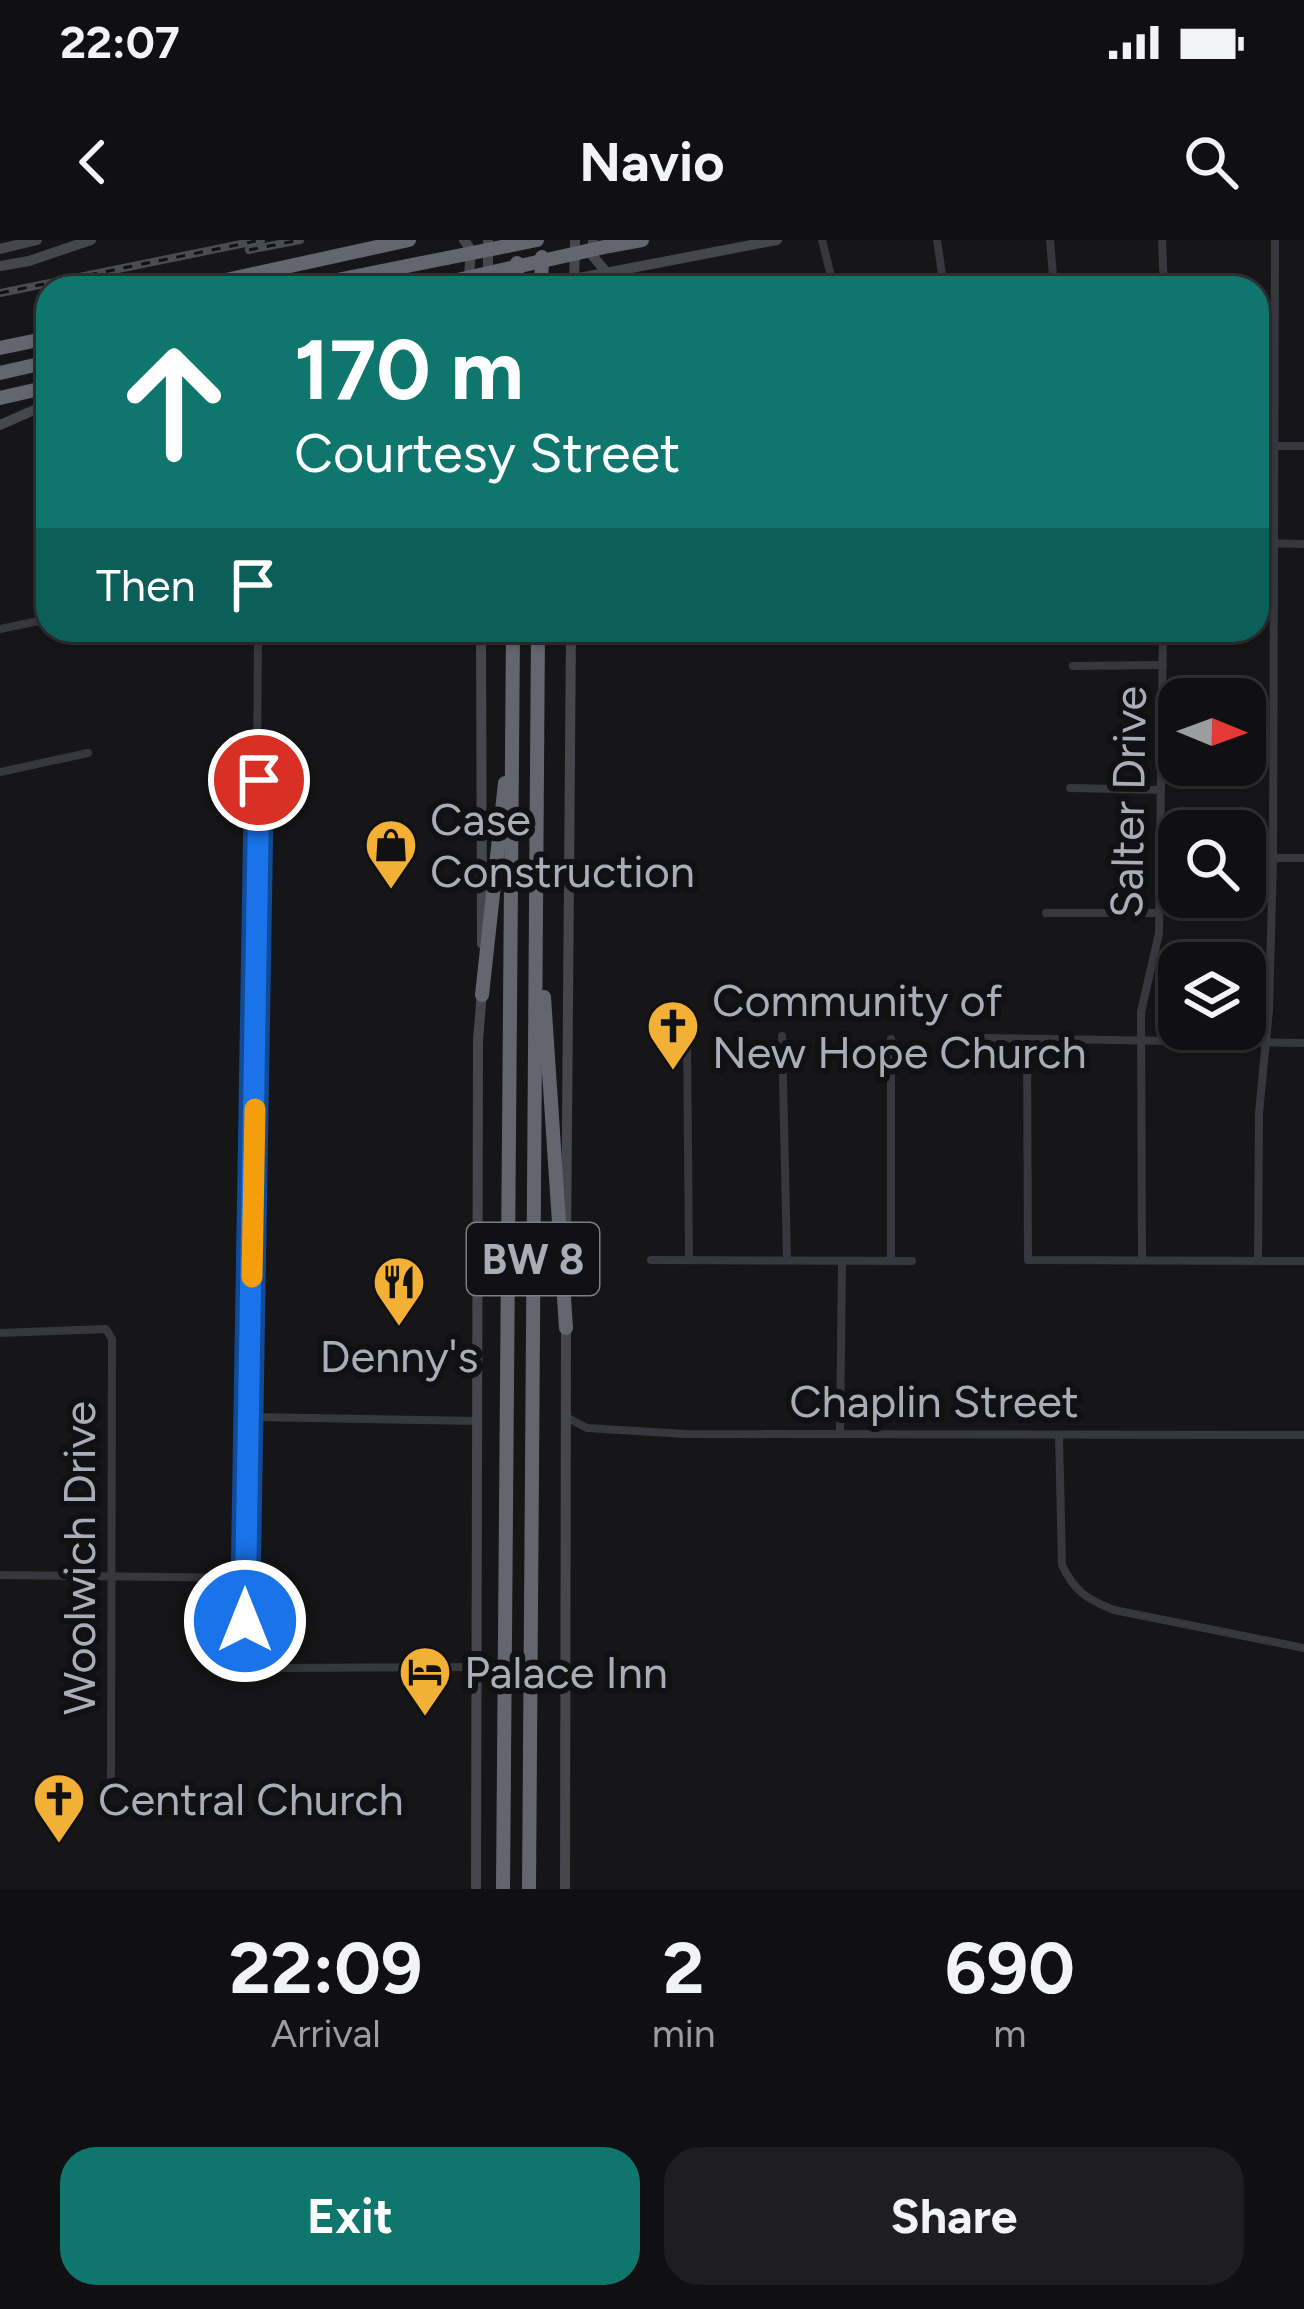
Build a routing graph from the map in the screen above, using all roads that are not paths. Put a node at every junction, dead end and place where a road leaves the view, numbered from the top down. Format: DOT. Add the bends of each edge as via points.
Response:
graph roads {
  1 [pos="37,240"];
  2 [pos="91,240"];
  3 [pos="409,240"];
  4 [pos="464,240"];
  5 [pos="488,240"];
  6 [pos="518,240"];
  7 [pos="539,240"];
  8 [pos="575,240"];
  9 [pos="592,240"];
  10 [pos="643,240"];
  11 [pos="777,240"];
  12 [pos="822,240"];
  13 [pos="937,240"];
  14 [pos="1050,240"];
  15 [pos="1162,240"];
  16 [pos="1275,240"];
  17 [pos="67,244"];
  18 [pos="0,249"];
  19 [pos="0,266"];
  20 [pos="608,273"];
  21 [pos="244,276"];
  22 [pos="356,276"];
  23 [pos="468,276"];
  24 [pos="475,276"];
  25 [pos="488,276"];
  26 [pos="517,276"];
  27 [pos="541,276"];
  28 [pos="574,276"];
  29 [pos="599,276"];
  30 [pos="831,276"];
  31 [pos="942,276"];
  32 [pos="1053,276"];
  33 [pos="1164,276"];
  34 [pos="36,340"];
  35 [pos="0,348"];
  36 [pos="36,365"];
  37 [pos="0,373"];
  38 [pos="36,390"];
  39 [pos="0,398"];
  40 [pos="36,409"];
  41 [pos="0,425"];
  42 [pos="1275,446"];
  43 [pos="1304,446"];
  44 [pos="1269,544"];
  45 [pos="1273,544"];
  46 [pos="1304,544"];
  47 [pos="36,622"];
  48 [pos="0,629"];
  49 [pos="258,642"];
  50 [pos="482,642"];
  51 [pos="514,642"];
  52 [pos="538,642"];
  53 [pos="571,642"];
  54 [pos="1162,642"];
  55 [pos="1163,664"];
  56 [pos="1073,666"];
  57 [pos="513,737"];
  58 [pos="537,740"];
  59 [pos="88,753"];
  60 [pos="0,772"];
  61 [pos="1070,788"];
  62 [pos="1161,790"];
  63 [pos="1161,810"];
  64 [pos="1274,858"];
  65 [pos="1304,858"];
  66 [pos="1046,913"];
  67 [pos="1158,913"];
  68 [pos="1160,918"];
  69 [pos="482,995"];
  70 [pos="1266,1030"];
  71 [pos="688,1036"];
  72 [pos="782,1036"];
  73 [pos="1142,1037"];
  74 [pos="986,1038"];
  75 [pos="1158,1038"];
  76 [pos="1028,1039"];
  77 [pos="891,1040"];
  78 [pos="1266,1043"];
  79 [pos="1304,1043"];
  80 [pos="1264,1050"];
  81 [pos="651,1260"];
  82 [pos="689,1260"];
  83 [pos="1142,1260"];
  84 [pos="787,1261"];
  85 [pos="842,1261"];
  86 [pos="891,1261"];
  87 [pos="912,1261"];
  88 [pos="1258,1261"];
  89 [pos="1304,1261"];
  90 [pos="566,1328"];
  91 [pos="0,1333"];
  92 [pos="247,1417"];
  93 [pos="566,1417"];
  94 [pos="477,1421"];
  95 [pos="840,1434"];
  96 [pos="1059,1435"];
  97 [pos="1304,1435"];
  98 [pos="0,1576"];
  99 [pos="113,1576"];
  100 [pos="245,1578"];
  101 [pos="1304,1648"];
  102 [pos="476,1667"];
  103 [pos="111,1790"];
  104 [pos="476,1889"];
  105 [pos="503,1889"];
  106 [pos="529,1889"];
  107 [pos="565,1889"];
  1 -- 18 [label="main road"];
  2 -- 17 [label="main road"];
  3 -- 21 [label="highway"];
  4 -- 23 [label="main road"];
  5 -- 25 [label="main road"];
  6 -- 26 [label="highway, bridge"];
  7 -- 22 [label="highway, bridge"];
  7 -- 27 [label="highway, bridge"];
  8 -- 28 [label="main road"];
  9 -- 20 [label="main road" via="592,255"];
  10 -- 24 [label="highway, bridge"];
  11 -- 20 [label="main road"];
  12 -- 30 [label="street"];
  13 -- 31 [label="street"];
  14 -- 32 [label="street"];
  15 -- 33 [label="street"];
  16 -- 42 [label="street"];
  17 -- 19 [label="main road"];
  20 -- 29 [label="main road"];
  34 -- 35 [label="highway"];
  36 -- 37 [label="highway"];
  38 -- 39 [label="highway"];
  40 -- 41 [label="main road"];
  42 -- 43 [label="street"];
  42 -- 45 [label="street"];
  44 -- 45 [label="street"];
  45 -- 46 [label="street"];
  45 -- 64 [label="street"];
  47 -- 48 [label="street"];
  49 -- 92 [label="street"];
  50 -- 69 [label="main road"];
  51 -- 57 [label="highway, BW 8"];
  52 -- 58 [label="highway, BW 8"];
  53 -- 90 [label="main road"];
  54 -- 55 [label="street, Salter Drive"];
  55 -- 56 [label="street"];
  55 -- 62 [label="street, Salter Drive"];
  57 -- 69 [label="highway"];
  57 -- 105 [label="highway, BW 8"];
  58 -- 90 [label="highway" via="545,1048"];
  58 -- 106 [label="highway, BW 8"];
  59 -- 60 [label="street"];
  61 -- 62 [label="street"];
  62 -- 63 [label="street, Salter Drive"];
  64 -- 65 [label="street"];
  64 -- 70 [label="street"];
  66 -- 67 [label="street"];
  68 -- 73 [label="street, Salter Drive"];
  69 -- 94 [label="main road"];
  71 -- 82 [label="street"];
  72 -- 84 [label="street"];
  73 -- 75 [label="street"];
  73 -- 76 [label="street"];
  73 -- 83 [label="street, Salter Drive"];
  74 -- 76 [label="street"];
  76 -- 83 [label="street" via="1028,1260"];
  77 -- 86 [label="street"];
  78 -- 79 [label="street"];
  80 -- 88 [label="street"];
  81 -- 82 [label="street"];
  82 -- 84 [label="street"];
  83 -- 88 [label="street"];
  84 -- 85 [label="street"];
  85 -- 86 [label="street"];
  85 -- 95 [label="street"];
  86 -- 87 [label="street"];
  88 -- 89 [label="street"];
  90 -- 93 [label="main road"];
  91 -- 99 [label="street, Woolwich Drive" via="106,1329 112,1340"];
  92 -- 94 [label="street"];
  92 -- 100 [label="street"];
  93 -- 95 [label="street, Chaplin Street" via="587,1428"];
  93 -- 107 [label="main road"];
  94 -- 102 [label="main road"];
  95 -- 96 [label="street, Chaplin Street"];
  96 -- 97 [label="street, Chaplin Street"];
  96 -- 101 [label="street" via="1062,1565 1071,1585 1114,1610"];
  98 -- 99 [label="street"];
  99 -- 100 [label="street"];
  99 -- 103 [label="street, Woolwich Drive"];
  100 -- 102 [label="street" via="244,1664 251,1674"];
  102 -- 104 [label="main road"];
}
